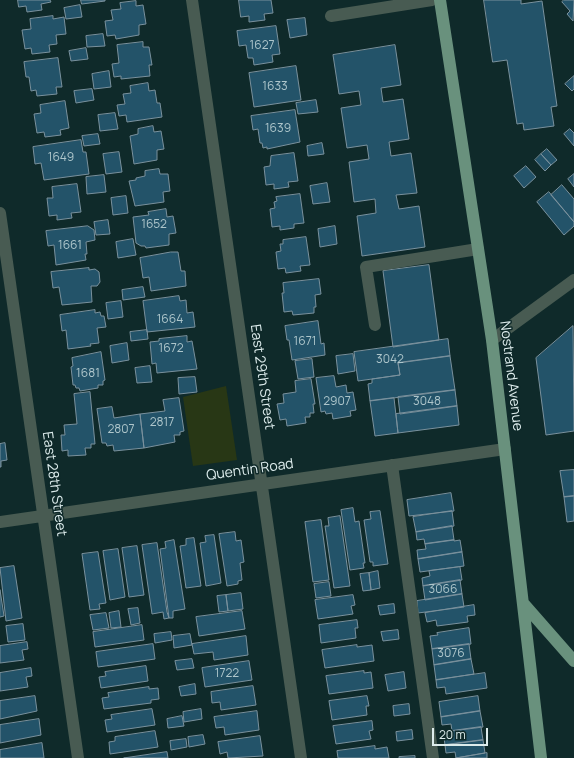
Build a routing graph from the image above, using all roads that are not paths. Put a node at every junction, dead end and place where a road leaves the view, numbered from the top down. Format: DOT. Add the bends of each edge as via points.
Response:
graph roads {
  1 [pos="192,0"];
  2 [pos="432,0"];
  3 [pos="440,0"];
  4 [pos="331,16"];
  5 [pos="0,213"];
  6 [pos="478,249"];
  7 [pos="573,283"];
  8 [pos="375,325"];
  9 [pos="492,340"];
  10 [pos="505,449"];
  11 [pos="392,465"];
  12 [pos="262,484"];
  13 [pos="43,515"];
  14 [pos="0,522"];
  15 [pos="523,603"];
  16 [pos="574,661"];
  17 [pos="78,758"];
  18 [pos="301,758"];
  19 [pos="433,758"];
  20 [pos="541,758"];
  1 -- 12 [label="street, East 29th Street"];
  2 -- 4 [label="street"];
  3 -- 6 [label="main road, Nostrand Avenue"];
  5 -- 13 [label="street, East 28th Street"];
  6 -- 8 [label="street" via="366,267"];
  6 -- 9 [label="main road, Nostrand Avenue"];
  7 -- 9 [label="street"];
  9 -- 10 [label="main road, Nostrand Avenue"];
  10 -- 11 [label="street, Quentin Road"];
  10 -- 15 [label="main road, Nostrand Avenue"];
  11 -- 12 [label="street, Quentin Road"];
  11 -- 19 [label="street"];
  12 -- 13 [label="street, Quentin Road"];
  12 -- 18 [label="street, East 29th Street"];
  13 -- 14 [label="street, Quentin Road"];
  13 -- 17 [label="street, East 28th Street"];
  15 -- 16 [label="main road"];
  15 -- 20 [label="main road, Nostrand Avenue"];
}
